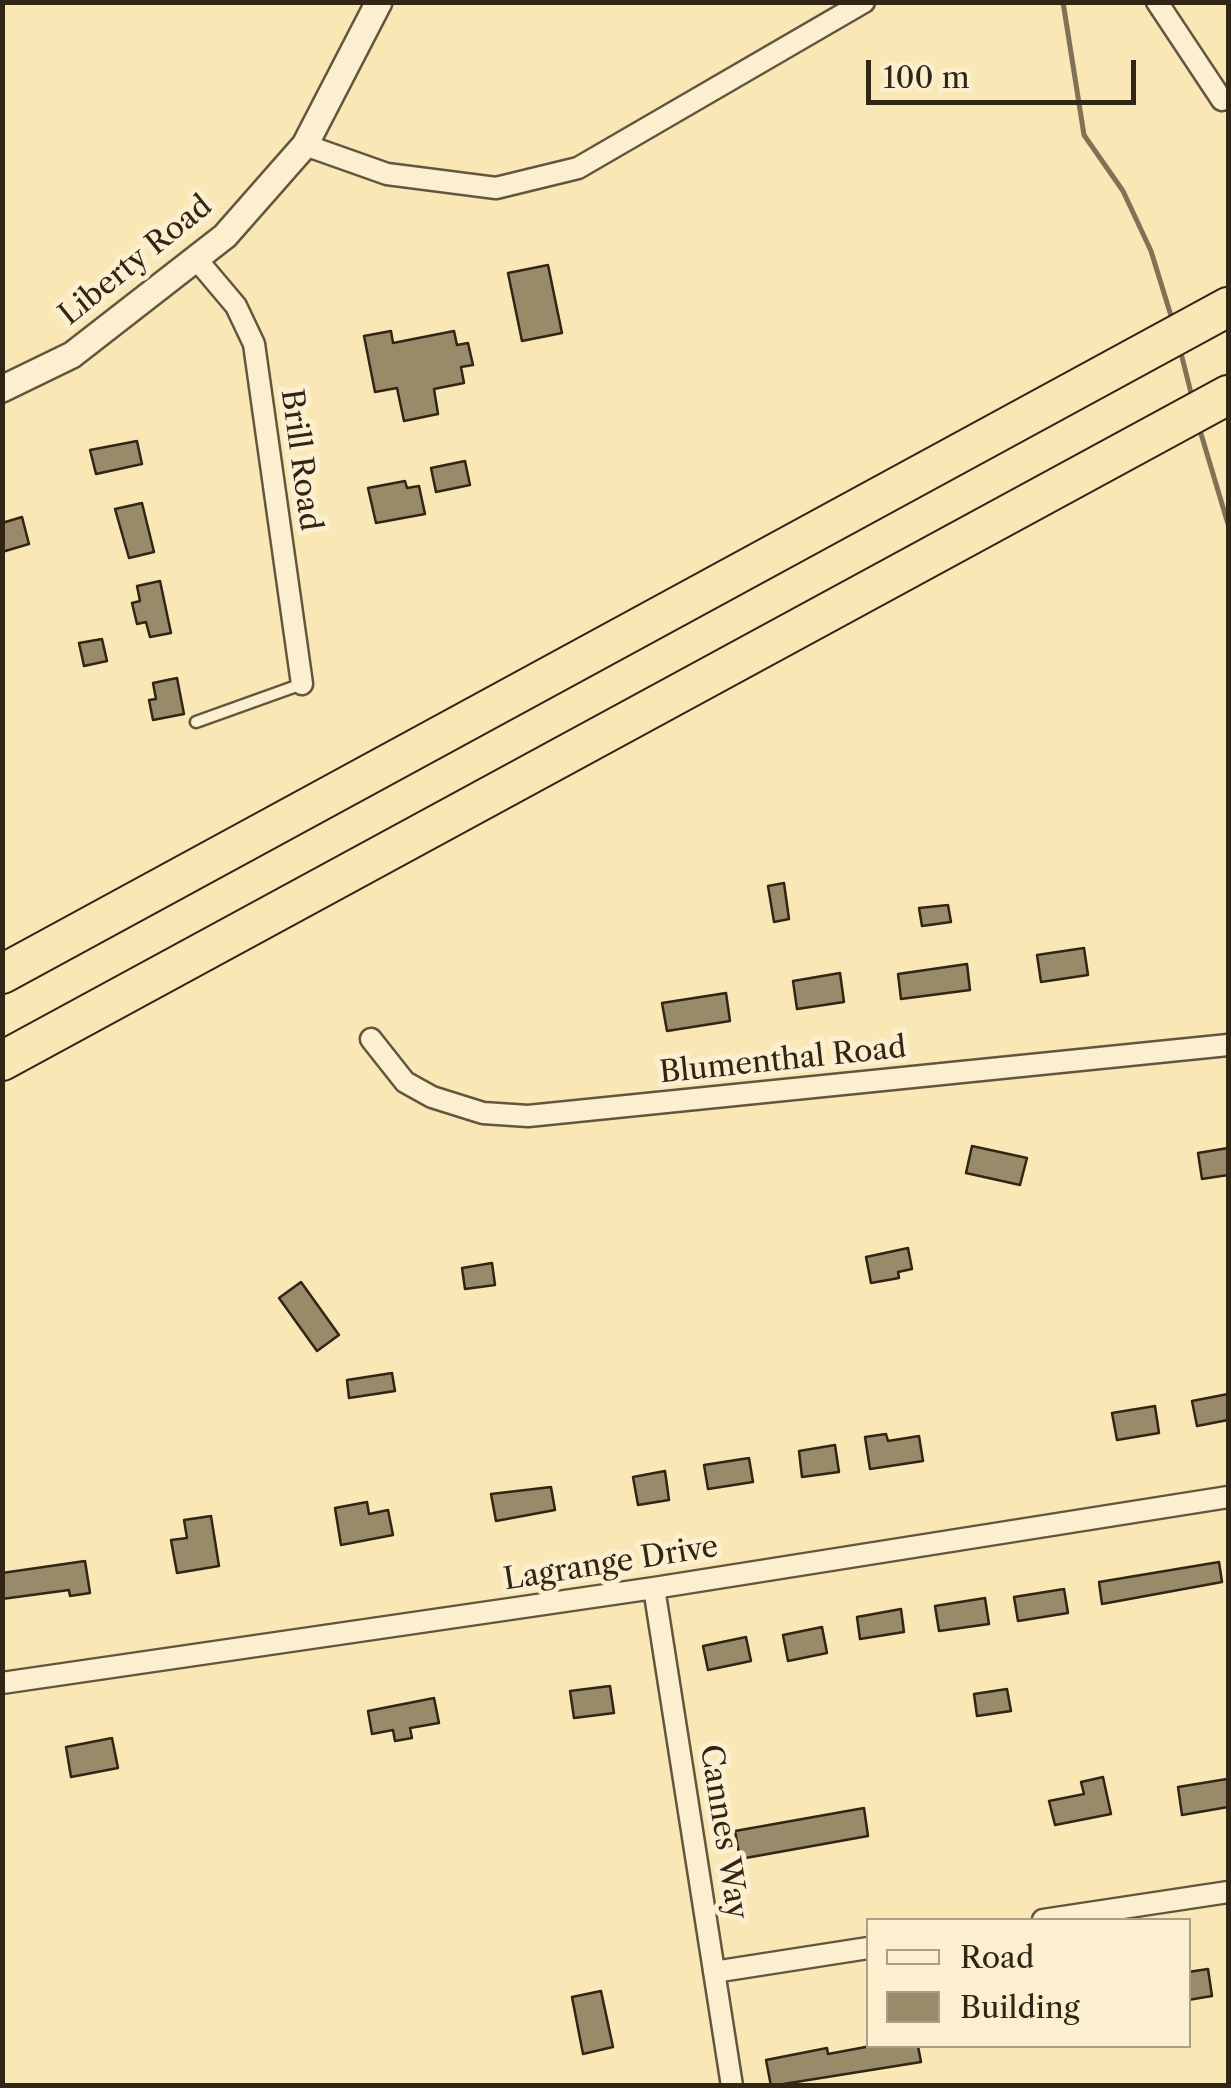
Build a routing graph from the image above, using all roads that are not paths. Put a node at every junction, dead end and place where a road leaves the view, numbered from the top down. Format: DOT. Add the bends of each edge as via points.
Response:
graph roads {
  1 [pos="379,2"];
  2 [pos="864,2"];
  3 [pos="1156,2"];
  4 [pos="1222,100"];
  5 [pos="304,146"];
  6 [pos="198,261"];
  7 [pos="1228,307"];
  8 [pos="2,390"];
  9 [pos="1228,395"];
  10 [pos="302,684"];
  11 [pos="196,722"];
  12 [pos="2,974"];
  13 [pos="371,1039"];
  14 [pos="1228,1044"];
  15 [pos="2,1061"];
  16 [pos="1228,1497"];
  17 [pos="654,1588"];
  18 [pos="2,1683"];
  19 [pos="1228,1892"];
  20 [pos="1056,1918"];
  21 [pos="866,1948"];
  22 [pos="714,1972"];
  23 [pos="732,2086"];
  1 -- 5 [label="street, Liberty Road"];
  2 -- 5 [label="street" via="562,172 496,188 436,183"];
  3 -- 4 [label="street"];
  5 -- 6 [label="street, Liberty Road"];
  6 -- 8 [label="street, Liberty Road" via="72,354"];
  6 -- 10 [label="street, Brill Road" via="236,306 254,344"];
  7 -- 12 [label="highway"];
  9 -- 15 [label="highway"];
  10 -- 11 [label="lane"];
  13 -- 14 [label="street, Blumenthal Road" via="405,1082 432,1097 483,1113 528,1116"];
  16 -- 17 [label="street, Lagrange Drive"];
  17 -- 18 [label="street, Lagrange Drive"];
  17 -- 22 [label="street, Cannes Way"];
  19 -- 20 [label="street"];
  21 -- 22 [label="street"];
  22 -- 23 [label="street, Cannes Way"];
}
